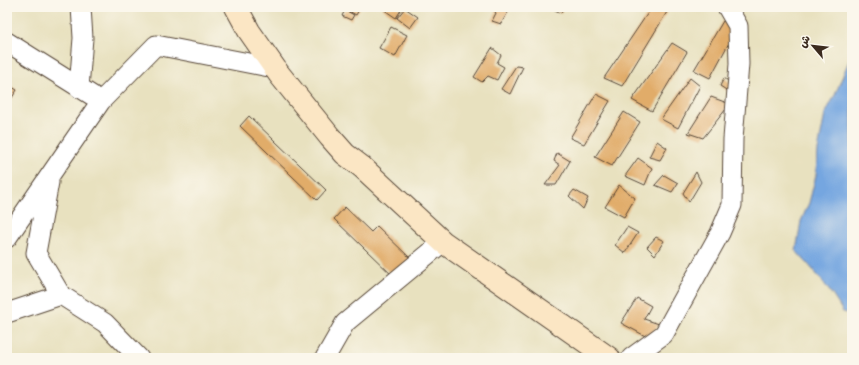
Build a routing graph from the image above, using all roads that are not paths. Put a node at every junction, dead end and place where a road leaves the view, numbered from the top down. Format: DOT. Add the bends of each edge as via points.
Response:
graph roads {
  1 [pos="81,7"];
  2 [pos="236,7"];
  3 [pos="727,7"];
  4 [pos="7,42"];
  5 [pos="274,68"];
  6 [pos="79,88"];
  7 [pos="101,101"];
  8 [pos="50,176"];
  9 [pos="7,238"];
  10 [pos="443,242"];
  11 [pos="61,295"];
  12 [pos="7,313"];
  13 [pos="139,358"];
  14 [pos="325,358"];
  15 [pos="609,358"];
  16 [pos="631,358"];
  1 -- 6 [label="street" via="83,38"];
  2 -- 5 [label="street" via="248,32"];
  3 -- 16 [label="street" via="738,26 739,64 733,139 732,205 720,234 664,334"];
  4 -- 6 [label="street"];
  5 -- 7 [label="street" via="156,45"];
  5 -- 10 [label="street" via="345,154"];
  6 -- 7 [label="street"];
  7 -- 8 [label="street"];
  8 -- 9 [label="street"];
  8 -- 11 [label="street" via="36,253"];
  10 -- 14 [label="street" via="346,323"];
  10 -- 15 [label="street"];
  11 -- 12 [label="street"];
  11 -- 13 [label="street" via="105,323"];
}
